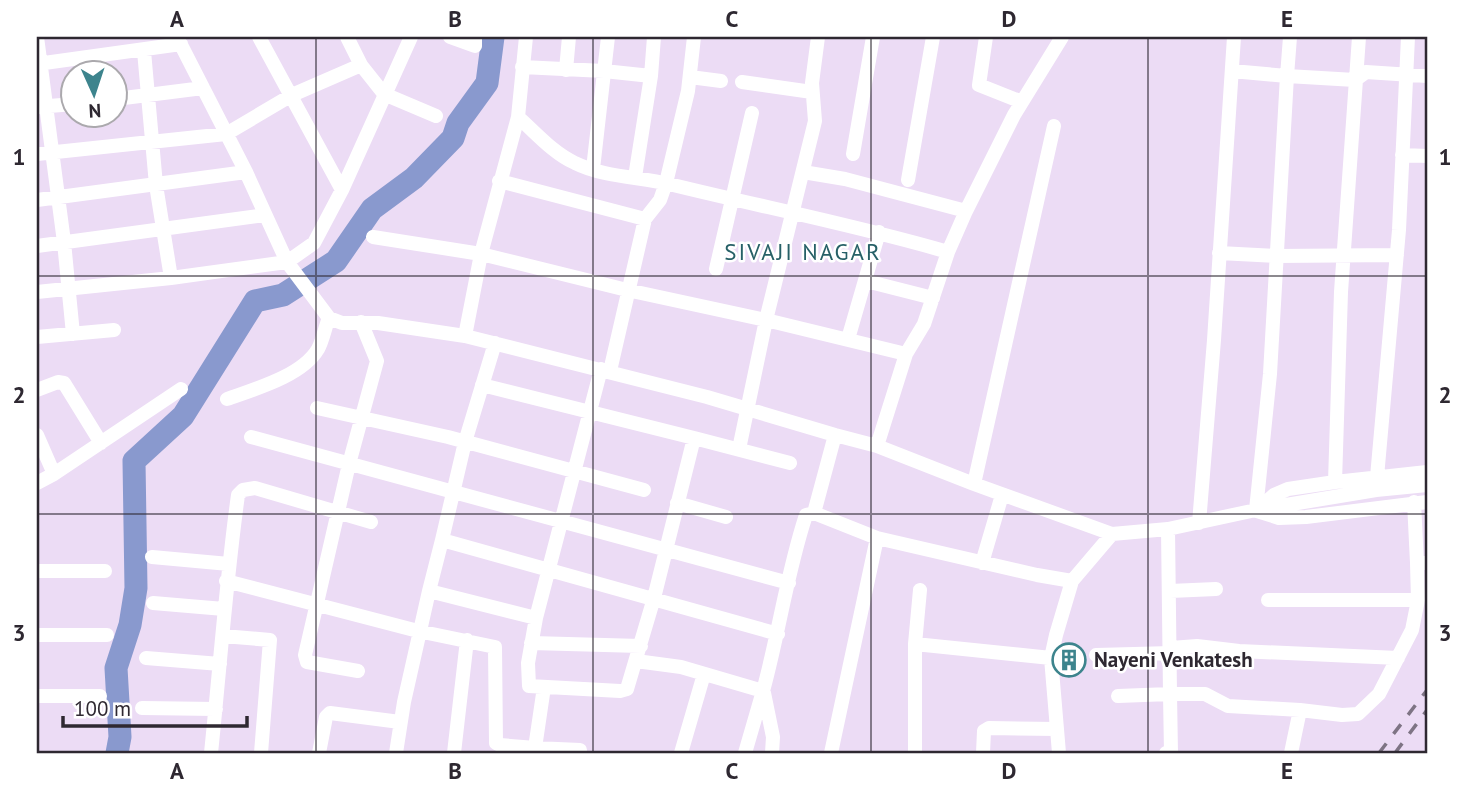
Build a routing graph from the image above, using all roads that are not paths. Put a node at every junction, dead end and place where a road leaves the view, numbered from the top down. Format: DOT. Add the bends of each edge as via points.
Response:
graph roads {
  1 [pos="37,37"];
  2 [pos="259,37"];
  3 [pos="347,37"];
  4 [pos="411,37"];
  5 [pos="450,37"];
  6 [pos="475,37"];
  7 [pos="526,37"];
  8 [pos="569,37"];
  9 [pos="608,37"];
  10 [pos="654,37"];
  11 [pos="694,37"];
  12 [pos="818,37"];
  13 [pos="873,37"];
  14 [pos="933,37"];
  15 [pos="986,37"];
  16 [pos="1062,37"];
  17 [pos="1234,37"];
  18 [pos="1290,37"];
  19 [pos="1359,37"];
  20 [pos="1408,37"];
  21 [pos="179,41"];
  22 [pos="144,51"];
  23 [pos="39,64"];
  24 [pos="361,65"];
  25 [pos="522,66"];
  26 [pos="566,70"];
  27 [pos="604,71"];
  28 [pos="1232,71"];
  29 [pos="1406,74"];
  30 [pos="651,76"];
  31 [pos="1287,76"];
  32 [pos="1427,76"];
  33 [pos="690,77"];
  34 [pos="1355,80"];
  35 [pos="721,81"];
  36 [pos="741,82"];
  37 [pos="203,88"];
  38 [pos="813,92"];
  39 [pos="384,94"];
  40 [pos="292,95"];
  41 [pos="147,96"];
  42 [pos="130,98"];
  43 [pos="1022,102"];
  44 [pos="60,105"];
  45 [pos="41,107"];
  46 [pos="752,113"];
  47 [pos="436,116"];
  48 [pos="517,117"];
  49 [pos="1054,126"];
  50 [pos="226,134"];
  51 [pos="153,141"];
  52 [pos="52,153"];
  53 [pos="37,154"];
  54 [pos="853,154"];
  55 [pos="1402,155"];
  56 [pos="1427,156"];
  57 [pos="593,169"];
  58 [pos="246,172"];
  59 [pos="803,172"];
  60 [pos="635,177"];
  61 [pos="908,180"];
  62 [pos="499,181"];
  63 [pos="666,183"];
  64 [pos="156,186"];
  65 [pos="342,190"];
  66 [pos="58,197"];
  67 [pos="37,200"];
  68 [pos="730,200"];
  69 [pos="965,211"];
  70 [pos="792,214"];
  71 [pos="265,215"];
  72 [pos="645,219"];
  73 [pos="164,228"];
  74 [pos="879,232"];
  75 [pos="373,237"];
  76 [pos="64,242"];
  77 [pos="37,246"];
  78 [pos="948,252"];
  79 [pos="1219,253"];
  80 [pos="481,254"];
  81 [pos="1277,256"];
  82 [pos="1344,256"];
  83 [pos="1396,256"];
  84 [pos="287,262"];
  85 [pos="716,269"];
  86 [pos="171,278"];
  87 [pos="866,281"];
  88 [pos="68,289"];
  89 [pos="627,290"];
  90 [pos="37,292"];
  91 [pos="933,298"];
  92 [pos="329,318"];
  93 [pos="766,320"];
  94 [pos="360,322"];
  95 [pos="114,330"];
  96 [pos="73,334"];
  97 [pos="466,336"];
  98 [pos="37,337"];
  99 [pos="848,339"];
  100 [pos="495,343"];
  101 [pos="906,354"];
  102 [pos="605,370"];
  103 [pos="482,385"];
  104 [pos="181,389"];
  105 [pos="37,390"];
  106 [pos="227,399"];
  107 [pos="317,408"];
  108 [pos="748,410"];
  109 [pos="590,411"];
  110 [pos="361,418"];
  111 [pos="37,435"];
  112 [pos="835,435"];
  113 [pos="251,437"];
  114 [pos="694,438"];
  115 [pos="465,442"];
  116 [pos="101,443"];
  117 [pos="877,446"];
  118 [pos="738,449"];
  119 [pos="790,463"];
  120 [pos="1427,463"];
  121 [pos="349,464"];
  122 [pos="573,472"];
  123 [pos="1427,472"];
  124 [pos="54,474"];
  125 [pos="1377,477"];
  126 [pos="1335,482"];
  127 [pos="37,483"];
  128 [pos="974,484"];
  129 [pos="1427,485"];
  130 [pos="644,490"];
  131 [pos="453,493"];
  132 [pos="1002,495"];
  133 [pos="1421,502"];
  134 [pos="677,503"];
  135 [pos="1256,510"];
  136 [pos="339,512"];
  137 [pos="814,513"];
  138 [pos="726,517"];
  139 [pos="560,521"];
  140 [pos="371,522"];
  141 [pos="1199,523"];
  142 [pos="1168,529"];
  143 [pos="1112,534"];
  144 [pos="877,538"];
  145 [pos="442,540"];
  146 [pos="666,550"];
  147 [pos="152,557"];
  148 [pos="982,563"];
  149 [pos="1422,563"];
  150 [pos="229,564"];
  151 [pos="548,570"];
  152 [pos="37,571"];
  153 [pos="105,571"];
  154 [pos="226,581"];
  155 [pos="1072,581"];
  156 [pos="789,583"];
  157 [pos="1216,589"];
  158 [pos="920,590"];
  159 [pos="1170,590"];
  160 [pos="429,591"];
  161 [pos="654,598"];
  162 [pos="1268,600"];
  163 [pos="1418,600"];
  164 [pos="153,603"];
  165 [pos="316,603"];
  166 [pos="224,609"];
  167 [pos="536,618"];
  168 [pos="418,631"];
  169 [pos="778,634"];
  170 [pos="37,635"];
  171 [pos="107,635"];
  172 [pos="223,636"];
  173 [pos="467,640"];
  174 [pos="531,643"];
  175 [pos="915,644"];
  176 [pos="641,646"];
  177 [pos="1171,651"];
  178 [pos="1096,655"];
  179 [pos="146,658"];
  180 [pos="1051,658"];
  181 [pos="1398,658"];
  182 [pos="636,661"];
  183 [pos="220,664"];
  184 [pos="358,671"];
  185 [pos="704,674"];
  186 [pos="544,687"];
  187 [pos="763,691"];
  188 [pos="1170,694"];
  189 [pos="37,696"];
  190 [pos="100,696"];
  191 [pos="1118,696"];
  192 [pos="142,708"];
  193 [pos="216,709"];
  194 [pos="1300,710"];
  195 [pos="400,722"];
  196 [pos="1057,729"];
  197 [pos="534,750"];
  198 [pos="580,750"];
  199 [pos="211,753"];
  200 [pos="261,753"];
  201 [pos="319,753"];
  202 [pos="396,753"];
  203 [pos="453,753"];
  204 [pos="681,753"];
  205 [pos="746,753"];
  206 [pos="772,753"];
  207 [pos="831,753"];
  208 [pos="915,753"];
  209 [pos="983,753"];
  210 [pos="1059,753"];
  211 [pos="1166,753"];
  212 [pos="1291,753"];
  1 -- 23 [label="street"];
  2 -- 40 [label="street"];
  3 -- 24 [label="street"];
  4 -- 39 [label="street"];
  5 -- 6 [label="street" via="475,46"];
  7 -- 25 [label="street"];
  8 -- 26 [label="street"];
  9 -- 27 [label="street"];
  10 -- 30 [label="street"];
  11 -- 33 [label="street"];
  12 -- 38 [label="street"];
  13 -- 54 [label="street"];
  14 -- 61 [label="street"];
  15 -- 43 [label="street" via="979,85"];
  16 -- 43 [label="street"];
  17 -- 28 [label="street"];
  18 -- 31 [label="street"];
  19 -- 34 [label="street"];
  20 -- 29 [label="street"];
  21 -- 22 [label="street"];
  21 -- 37 [label="street"];
  22 -- 23 [label="street"];
  22 -- 41 [label="street"];
  23 -- 45 [label="street"];
  24 -- 39 [label="street"];
  24 -- 40 [label="street"];
  25 -- 26 [label="street"];
  25 -- 48 [label="street"];
  26 -- 27 [label="street"];
  27 -- 30 [label="street"];
  27 -- 57 [label="street"];
  28 -- 31 [label="street"];
  28 -- 79 [label="street"];
  29 -- 32 [label="street"];
  29 -- 34 [label="street" via="1366,72"];
  29 -- 55 [label="street"];
  30 -- 60 [label="street"];
  31 -- 34 [label="street"];
  31 -- 81 [label="street"];
  33 -- 35 [label="street"];
  33 -- 63 [label="street"];
  34 -- 82 [label="street"];
  36 -- 38 [label="street"];
  37 -- 41 [label="street"];
  37 -- 50 [label="street"];
  38 -- 59 [label="street" via="815,121"];
  39 -- 47 [label="street"];
  39 -- 65 [label="street"];
  40 -- 50 [label="street"];
  40 -- 65 [label="street"];
  41 -- 42 [label="street"];
  41 -- 51 [label="street"];
  43 -- 69 [label="street"];
  44 -- 45 [label="street"];
  45 -- 52 [label="street"];
  46 -- 68 [label="street"];
  48 -- 57 [label="street" via="558,153"];
  48 -- 62 [label="street"];
  49 -- 128 [label="street"];
  50 -- 51 [label="street"];
  50 -- 58 [label="street"];
  51 -- 52 [label="street"];
  51 -- 64 [label="street"];
  52 -- 53 [label="street"];
  52 -- 66 [label="street"];
  55 -- 56 [label="street"];
  55 -- 83 [label="street"];
  57 -- 60 [label="street"];
  58 -- 64 [label="street"];
  58 -- 71 [label="street"];
  59 -- 69 [label="street"];
  59 -- 70 [label="street"];
  60 -- 63 [label="street"];
  62 -- 72 [label="street"];
  62 -- 80 [label="street"];
  63 -- 68 [label="street"];
  63 -- 72 [label="street"];
  64 -- 66 [label="street"];
  64 -- 73 [label="street"];
  65 -- 84 [label="street" via="314,243"];
  66 -- 67 [label="street"];
  66 -- 76 [label="street"];
  68 -- 70 [label="street"];
  68 -- 85 [label="street"];
  69 -- 78 [label="street"];
  70 -- 74 [label="street"];
  70 -- 93 [label="street"];
  71 -- 73 [label="street"];
  71 -- 84 [label="street"];
  72 -- 89 [label="street"];
  73 -- 76 [label="street"];
  73 -- 86 [label="street"];
  74 -- 78 [label="street"];
  74 -- 87 [label="street"];
  75 -- 80 [label="street"];
  76 -- 77 [label="street"];
  76 -- 88 [label="street"];
  78 -- 91 [label="street"];
  79 -- 81 [label="street"];
  79 -- 141 [label="street"];
  80 -- 89 [label="street"];
  80 -- 97 [label="street"];
  81 -- 82 [label="street"];
  81 -- 135 [label="street"];
  82 -- 83 [label="street"];
  82 -- 126 [label="street"];
  83 -- 125 [label="street"];
  84 -- 86 [label="street"];
  84 -- 92 [label="street"];
  86 -- 88 [label="street"];
  87 -- 91 [label="street"];
  87 -- 99 [label="street"];
  88 -- 90 [label="street"];
  88 -- 96 [label="street"];
  89 -- 93 [label="street"];
  89 -- 102 [label="street"];
  91 -- 101 [label="street"];
  92 -- 94 [label="street"];
  92 -- 106 [label="street" via="318,350 302,365 281,380"];
  93 -- 99 [label="street"];
  93 -- 108 [label="street"];
  94 -- 97 [label="street"];
  94 -- 110 [label="street" via="377,361"];
  95 -- 96 [label="street"];
  96 -- 98 [label="street"];
  97 -- 100 [label="street"];
  99 -- 101 [label="street"];
  100 -- 102 [label="street"];
  100 -- 103 [label="street"];
  101 -- 117 [label="street"];
  102 -- 108 [label="street"];
  102 -- 109 [label="street"];
  103 -- 109 [label="street"];
  103 -- 115 [label="street"];
  104 -- 116 [label="street"];
  105 -- 116 [label="street" via="64,383"];
  107 -- 110 [label="street"];
  108 -- 112 [label="street"];
  108 -- 118 [label="street"];
  109 -- 114 [label="street"];
  109 -- 122 [label="street"];
  110 -- 115 [label="street"];
  110 -- 121 [label="street"];
  111 -- 124 [label="street"];
  112 -- 117 [label="street"];
  112 -- 137 [label="street"];
  113 -- 121 [label="street"];
  114 -- 118 [label="street"];
  114 -- 134 [label="street"];
  115 -- 122 [label="street"];
  115 -- 131 [label="street"];
  116 -- 124 [label="street"];
  117 -- 128 [label="street"];
  118 -- 119 [label="street"];
  120 -- 123 [label="street"];
  121 -- 131 [label="street"];
  121 -- 136 [label="street"];
  122 -- 130 [label="street"];
  122 -- 139 [label="street"];
  123 -- 125 [label="street"];
  124 -- 127 [label="street"];
  125 -- 126 [label="street"];
  126 -- 135 [label="street" via="1288,489"];
  128 -- 132 [label="street"];
  129 -- 135 [label="street"];
  131 -- 139 [label="street"];
  131 -- 145 [label="street"];
  132 -- 143 [label="street"];
  132 -- 148 [label="street"];
  133 -- 135 [label="street" via="1306,517 1279,518"];
  133 -- 149 [label="street"];
  134 -- 138 [label="street"];
  134 -- 146 [label="street"];
  135 -- 141 [label="street"];
  136 -- 140 [label="street"];
  136 -- 150 [label="street" via="255,488 243,490 237,495"];
  136 -- 165 [label="street"];
  137 -- 144 [label="street"];
  137 -- 156 [label="street" via="806,515"];
  139 -- 146 [label="street"];
  139 -- 151 [label="street"];
  141 -- 142 [label="street"];
  142 -- 143 [label="street"];
  142 -- 159 [label="street"];
  143 -- 155 [label="street"];
  144 -- 148 [label="street"];
  144 -- 207 [label="street"];
  145 -- 151 [label="street"];
  145 -- 160 [label="street"];
  146 -- 156 [label="street"];
  146 -- 161 [label="street"];
  147 -- 150 [label="street"];
  148 -- 155 [label="street"];
  149 -- 163 [label="street"];
  150 -- 154 [label="street"];
  151 -- 161 [label="street"];
  151 -- 167 [label="street"];
  152 -- 153 [label="street"];
  154 -- 165 [label="street"];
  154 -- 166 [label="street"];
  155 -- 180 [label="street"];
  156 -- 169 [label="street"];
  157 -- 159 [label="street"];
  158 -- 175 [label="street"];
  159 -- 177 [label="street"];
  160 -- 167 [label="street"];
  160 -- 168 [label="street"];
  161 -- 169 [label="street"];
  161 -- 176 [label="street"];
  162 -- 163 [label="street"];
  163 -- 181 [label="street" via="1412,630"];
  164 -- 166 [label="street"];
  165 -- 168 [label="street"];
  165 -- 184 [label="street" via="307,662"];
  166 -- 172 [label="street"];
  167 -- 174 [label="street"];
  168 -- 173 [label="street"];
  168 -- 195 [label="street"];
  169 -- 187 [label="street"];
  170 -- 171 [label="street"];
  172 -- 183 [label="street"];
  172 -- 200 [label="street" via="270,640"];
  173 -- 197 [label="street" via="495,647 496,743"];
  173 -- 203 [label="street"];
  174 -- 176 [label="street"];
  174 -- 186 [label="street" via="528,683"];
  175 -- 180 [label="street"];
  175 -- 208 [label="street"];
  176 -- 182 [label="street"];
  177 -- 178 [label="street"];
  177 -- 181 [label="street" via="1197,646"];
  177 -- 188 [label="street"];
  179 -- 183 [label="street"];
  180 -- 196 [label="street"];
  181 -- 194 [label="street" via="1379,694 1358,714"];
  182 -- 185 [label="street"];
  182 -- 186 [label="street" via="627,689 620,691"];
  183 -- 193 [label="street"];
  185 -- 187 [label="street"];
  185 -- 204 [label="street"];
  186 -- 197 [label="street"];
  187 -- 205 [label="street"];
  187 -- 206 [label="street"];
  188 -- 191 [label="street"];
  188 -- 194 [label="street" via="1205,694 1228,706"];
  188 -- 211 [label="street" via="1171,753"];
  189 -- 190 [label="street"];
  192 -- 193 [label="street"];
  193 -- 199 [label="street"];
  194 -- 212 [label="street"];
  195 -- 201 [label="street" via="330,713"];
  195 -- 202 [label="street"];
  196 -- 209 [label="street" via="989,728 983,735"];
  196 -- 210 [label="street"];
  197 -- 198 [label="street"];
}
